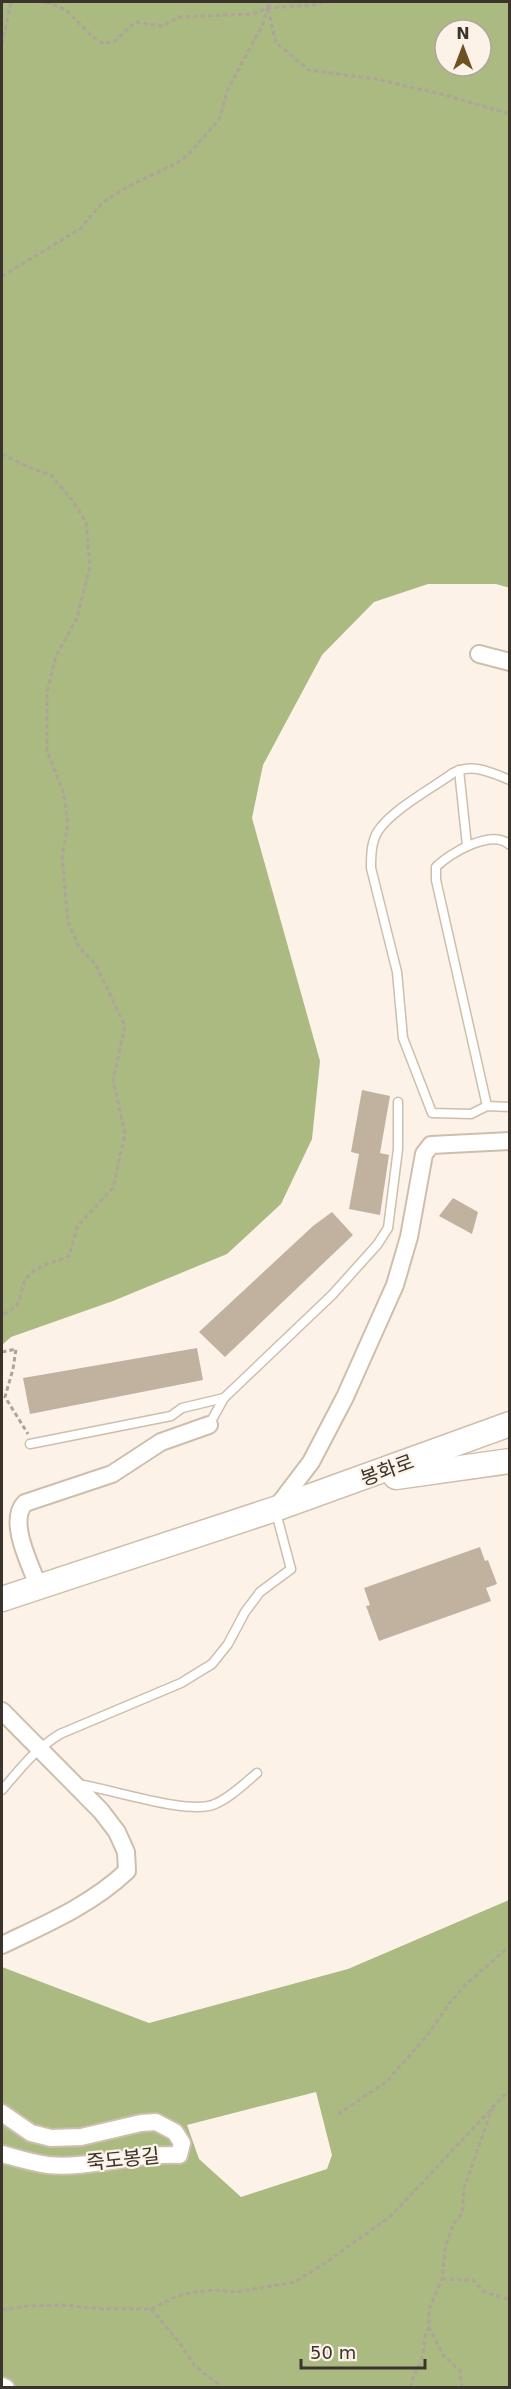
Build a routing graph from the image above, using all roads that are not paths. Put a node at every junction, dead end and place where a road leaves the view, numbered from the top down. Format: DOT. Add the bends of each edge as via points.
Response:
graph roads {
  1 [pos="479,654"];
  2 [pos="510,662"];
  3 [pos="459,770"];
  4 [pos="510,780"];
  5 [pos="510,845"];
  6 [pos="467,846"];
  7 [pos="399,1102"];
  8 [pos="487,1106"];
  9 [pos="510,1107"];
  10 [pos="510,1142"];
  11 [pos="224,1398"];
  12 [pos="510,1424"];
  13 [pos="210,1425"];
  14 [pos="32,1444"];
  15 [pos="510,1461"];
  16 [pos="349,1484"];
  17 [pos="275,1509"];
  18 [pos="39,1588"];
  19 [pos="2,1599"];
  20 [pos="2,1711"];
  21 [pos="39,1748"];
  22 [pos="257,1773"];
  23 [pos="74,1783"];
  24 [pos="2,1790"];
  25 [pos="2,1945"];
  26 [pos="2,2113"];
  27 [pos="2,2154"];
  28 [pos="2,2386"];
  29 [pos="6,2388"];
  1 -- 2 [label="street"];
  3 -- 4 [label="lane" via="476,768"];
  3 -- 6 [label="lane"];
  3 -- 8 [label="lane" via="400,810 379,831 371,868 397,972 403,1038 432,1113 471,1114"];
  5 -- 6 [label="lane" via="494,839"];
  6 -- 8 [label="lane" via="452,852 436,867 436,880"];
  7 -- 11 [label="lane" via="398,1149 388,1227 332,1295"];
  8 -- 9 [label="lane"];
  10 -- 17 [label="street" via="431,1144 424,1154 409,1237 395,1285 311,1462"];
  11 -- 13 [label="lane"];
  11 -- 14 [label="lane" via="182,1408 171,1416"];
  12 -- 16 [label="main road, 봉화로"];
  13 -- 18 [label="street" via="161,1442 112,1474 25,1503 17,1517 19,1530"];
  15 -- 16 [label="main road, 봉화로"];
  16 -- 17 [label="main road"];
  17 -- 18 [label="main road"];
  17 -- 21 [label="lane" via="291,1569 261,1592 244,1612 212,1665 181,1683 60,1734"];
  18 -- 19 [label="main road"];
  20 -- 21 [label="street"];
  21 -- 23 [label="street"];
  21 -- 24 [label="lane"];
  22 -- 23 [label="lane" via="213,1805 143,1800"];
  23 -- 25 [label="street" via="117,1832 126,1852 127,1871 68,1913"];
  26 -- 27 [label="street, 죽도봉길" via="31,2133 51,2138 81,2137 156,2122 175,2132 182,2144 179,2155 155,2154 72,2164 49,2165"];
  28 -- 29 [label="street"];
}
